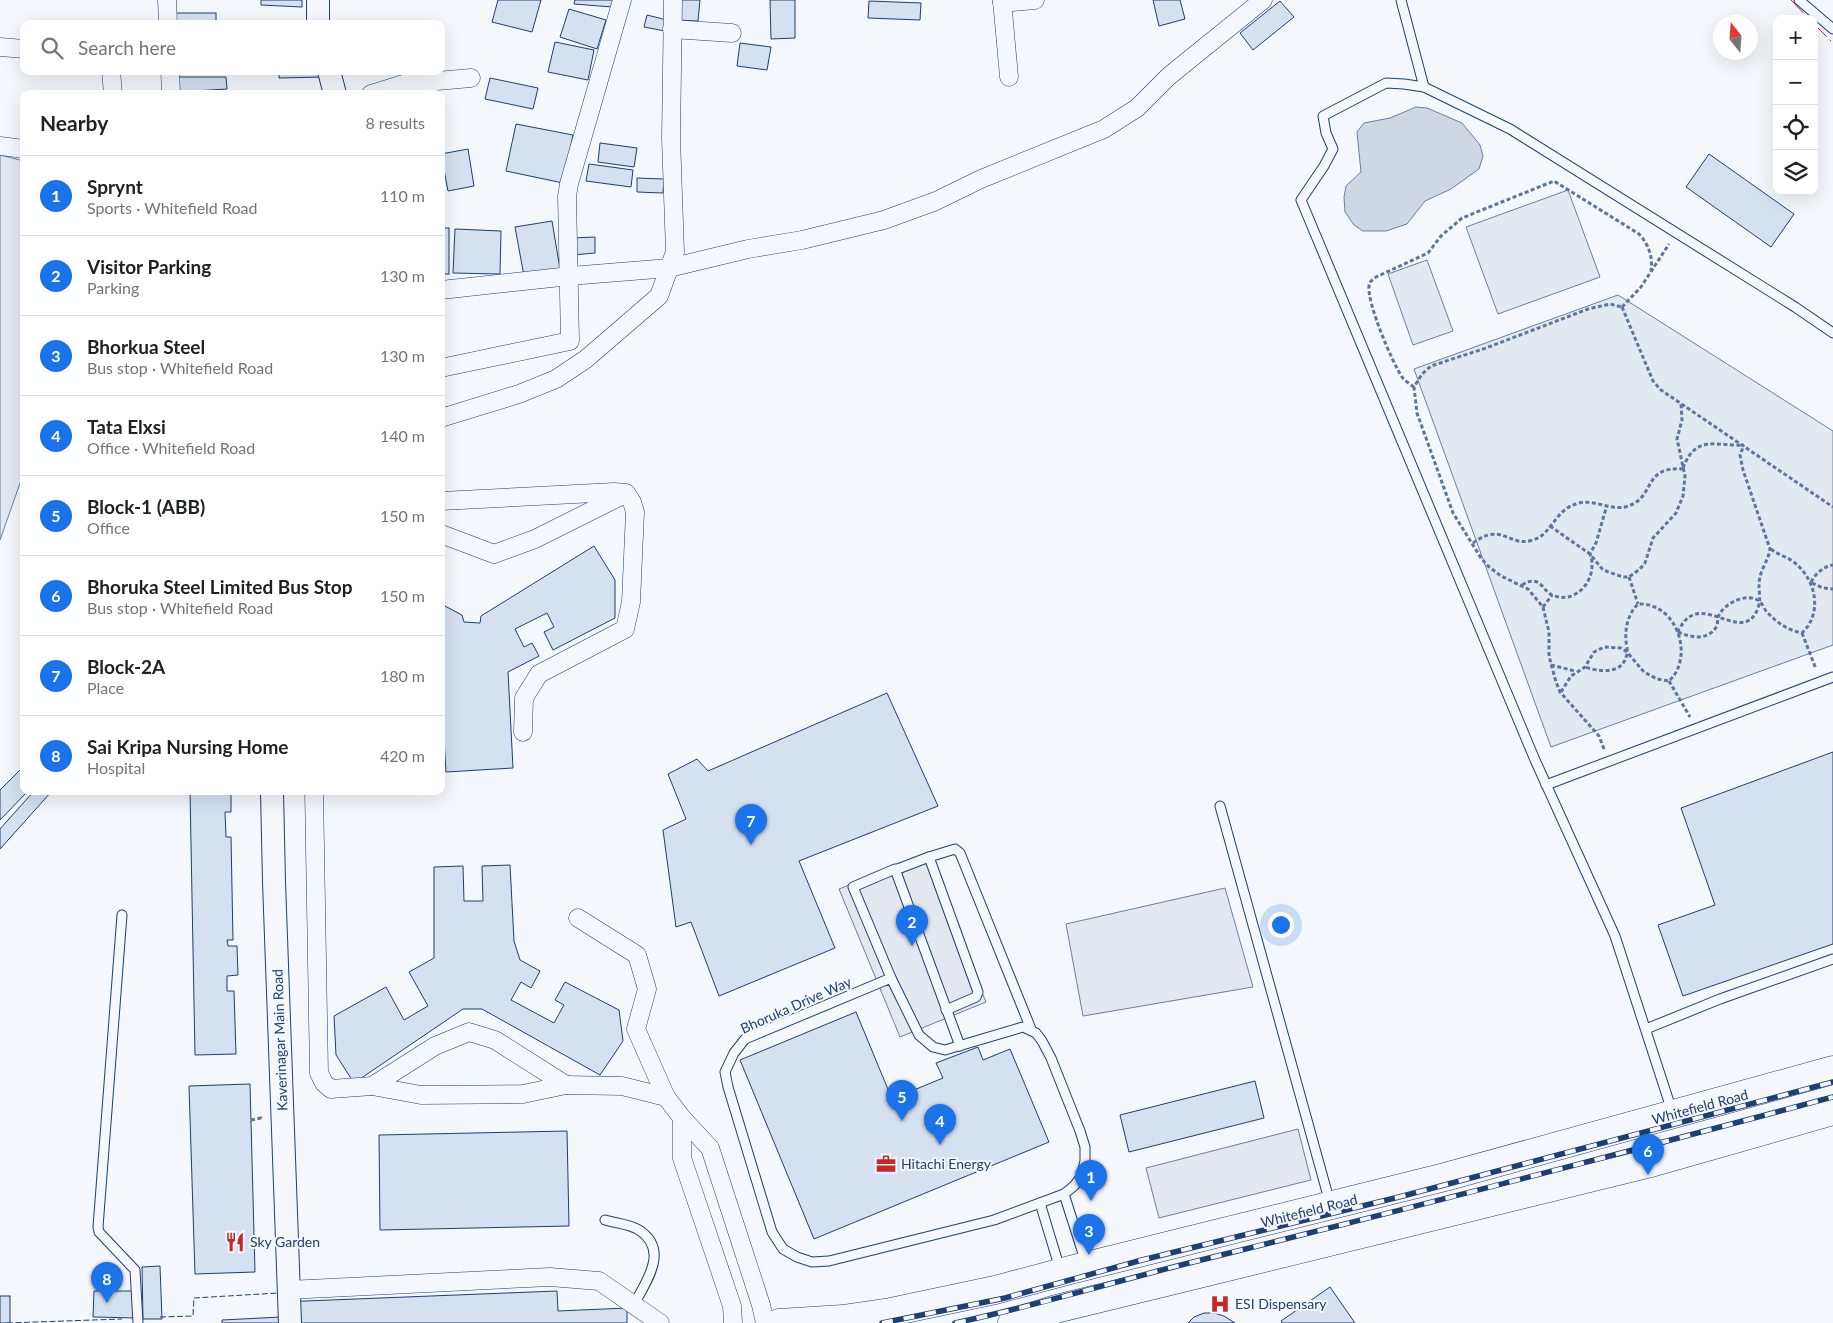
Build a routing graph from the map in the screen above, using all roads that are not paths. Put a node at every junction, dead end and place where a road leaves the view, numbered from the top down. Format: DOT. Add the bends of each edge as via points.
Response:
graph roads {
  1 [pos="167,0"];
  2 [pos="318,0"];
  3 [pos="622,0"];
  4 [pos="673,0"];
  5 [pos="1035,0"];
  6 [pos="1263,0"];
  7 [pos="1401,0"];
  8 [pos="1799,0"];
  9 [pos="1002,1"];
  10 [pos="168,20"];
  11 [pos="318,20"];
  12 [pos="672,29"];
  13 [pos="1833,29"];
  14 [pos="732,32"];
  15 [pos="0,47"];
  16 [pos="20,49"];
  17 [pos="111,75"];
  18 [pos="170,75"];
  19 [pos="330,75"];
  20 [pos="1009,77"];
  21 [pos="471,78"];
  22 [pos="1424,88"];
  23 [pos="113,90"];
  24 [pos="171,90"];
  25 [pos="334,90"];
  26 [pos="384,90"];
  27 [pos="0,146"];
  28 [pos="20,148"];
  29 [pos="669,268"];
  30 [pos="570,276"];
  31 [pos="445,290"];
  32 [pos="1833,334"];
  33 [pos="445,367"];
  34 [pos="445,417"];
  35 [pos="626,494"];
  36 [pos="445,501"];
  37 [pos="445,536"];
  38 [pos="1833,677"];
  39 [pos="523,732"];
  40 [pos="1546,785"];
  41 [pos="272,795"];
  42 [pos="314,795"];
  43 [pos="1220,806"];
  44 [pos="930,857"];
  45 [pos="895,870"];
  46 [pos="122,915"];
  47 [pos="578,918"];
  48 [pos="1833,959"];
  49 [pos="891,978"];
  50 [pos="946,1010"];
  51 [pos="1031,1029"];
  52 [pos="1646,1029"];
  53 [pos="960,1046"];
  54 [pos="1833,1070"];
  55 [pos="566,1084"];
  56 [pos="372,1086"];
  57 [pos="666,1097"];
  58 [pos="1833,1111"];
  59 [pos="1673,1114"];
  60 [pos="682,1118"];
  61 [pos="1064,1194"];
  62 [pos="1040,1203"];
  63 [pos="1331,1205"];
  64 [pos="605,1220"];
  65 [pos="1074,1269"];
  66 [pos="288,1290"];
  67 [pos="633,1306"];
  68 [pos="912,1316"];
  69 [pos="1060,1316"];
  70 [pos="138,1323"];
  71 [pos="290,1323"];
  72 [pos="660,1323"];
  73 [pos="733,1323"];
  74 [pos="764,1323"];
  75 [pos="779,1323"];
  76 [pos="1012,1323"];
  1 -- 10 [label="street"];
  2 -- 11 [label="street"];
  3 -- 30 [label="street" via="569,184"];
  4 -- 12 [label="street"];
  5 -- 9 [label="street"];
  6 -- 29 [label="street" via="1169,76 1137,108 1104,129 884,220"];
  7 -- 22 [label="lane"];
  8 -- 13 [label="lane"];
  9 -- 20 [label="street"];
  12 -- 14 [label="street"];
  12 -- 29 [label="street" via="675,252"];
  15 -- 16 [label="street"];
  17 -- 23 [label="street"];
  18 -- 24 [label="street"];
  19 -- 25 [label="street"];
  21 -- 26 [label="street" via="404,84"];
  22 -- 32 [label="lane" via="1510,129 1795,306"];
  22 -- 40 [label="lane" via="1386,83 1323,116 1333,149 1301,200"];
  27 -- 28 [label="street"];
  29 -- 30 [label="street"];
  29 -- 34 [label="street" via="659,296 586,359 556,379"];
  30 -- 31 [label="street"];
  30 -- 33 [label="street" via="570,341"];
  35 -- 36 [label="street"];
  35 -- 37 [label="street" via="494,554"];
  35 -- 39 [label="street" via="635,512 631,602 625,629 539,674 524,698"];
  38 -- 40 [label="lane"];
  40 -- 52 [label="lane" via="1614,936"];
  41 -- 66 [label="street, Kaverinagar Main Road"];
  42 -- 56 [label="street" via="319,1073 331,1089"];
  43 -- 63 [label="lane"];
  44 -- 45 [label="lane"];
  44 -- 50 [label="lane" via="978,989 976,997"];
  44 -- 51 [label="lane, Bhoruka Drive Way" via="955,848 960,854"];
  45 -- 49 [label="lane" via="853,886"];
  45 -- 50 [label="lane"];
  46 -- 70 [label="lane" via="98,1227 99,1232 135,1270"];
  47 -- 57 [label="street" via="637,955 647,989 636,1029"];
  48 -- 52 [label="lane"];
  49 -- 53 [label="lane" via="924,1041 946,1050"];
  49 -- 62 [label="lane, Bhoruka Drive Way" via="745,1039 725,1072 772,1232 782,1249 812,1262 829,1261 994,1220"];
  50 -- 53 [label="lane"];
  51 -- 53 [label="lane" via="1023,1027"];
  51 -- 61 [label="lane, Bhoruka Drive Way" via="1042,1040 1051,1058 1085,1148 1081,1177"];
  52 -- 59 [label="lane"];
  54 -- 59 [label="main road, Whitefield Road"];
  55 -- 56 [label="street" via="523,1094 421,1096"];
  55 -- 56 [label="street" via="495,1040 469,1032 435,1046"];
  55 -- 57 [label="street" via="622,1086"];
  57 -- 60 [label="street"];
  58 -- 69 [label="main road" via="1647,1164"];
  59 -- 63 [label="main road, Whitefield Road"];
  60 -- 73 [label="street" via="682,1158 732,1306"];
  60 -- 74 [label="street" via="710,1148"];
  61 -- 62 [label="lane, Bhoruka Drive Way"];
  61 -- 65 [label="lane"];
  62 -- 65 [label="lane"];
  63 -- 65 [label="main road, Whitefield Road"];
  64 -- 67 [label="lane" via="638,1229 651,1241 656,1254 651,1272"];
  65 -- 68 [label="main road, Whitefield Road"];
  66 -- 67 [label="street" via="550,1277 599,1281"];
  66 -- 71 [label="street, Kaverinagar Main Road"];
  67 -- 72 [label="street"];
  68 -- 75 [label="main road, Whitefield Road"];
  69 -- 76 [label="main road"];
}
